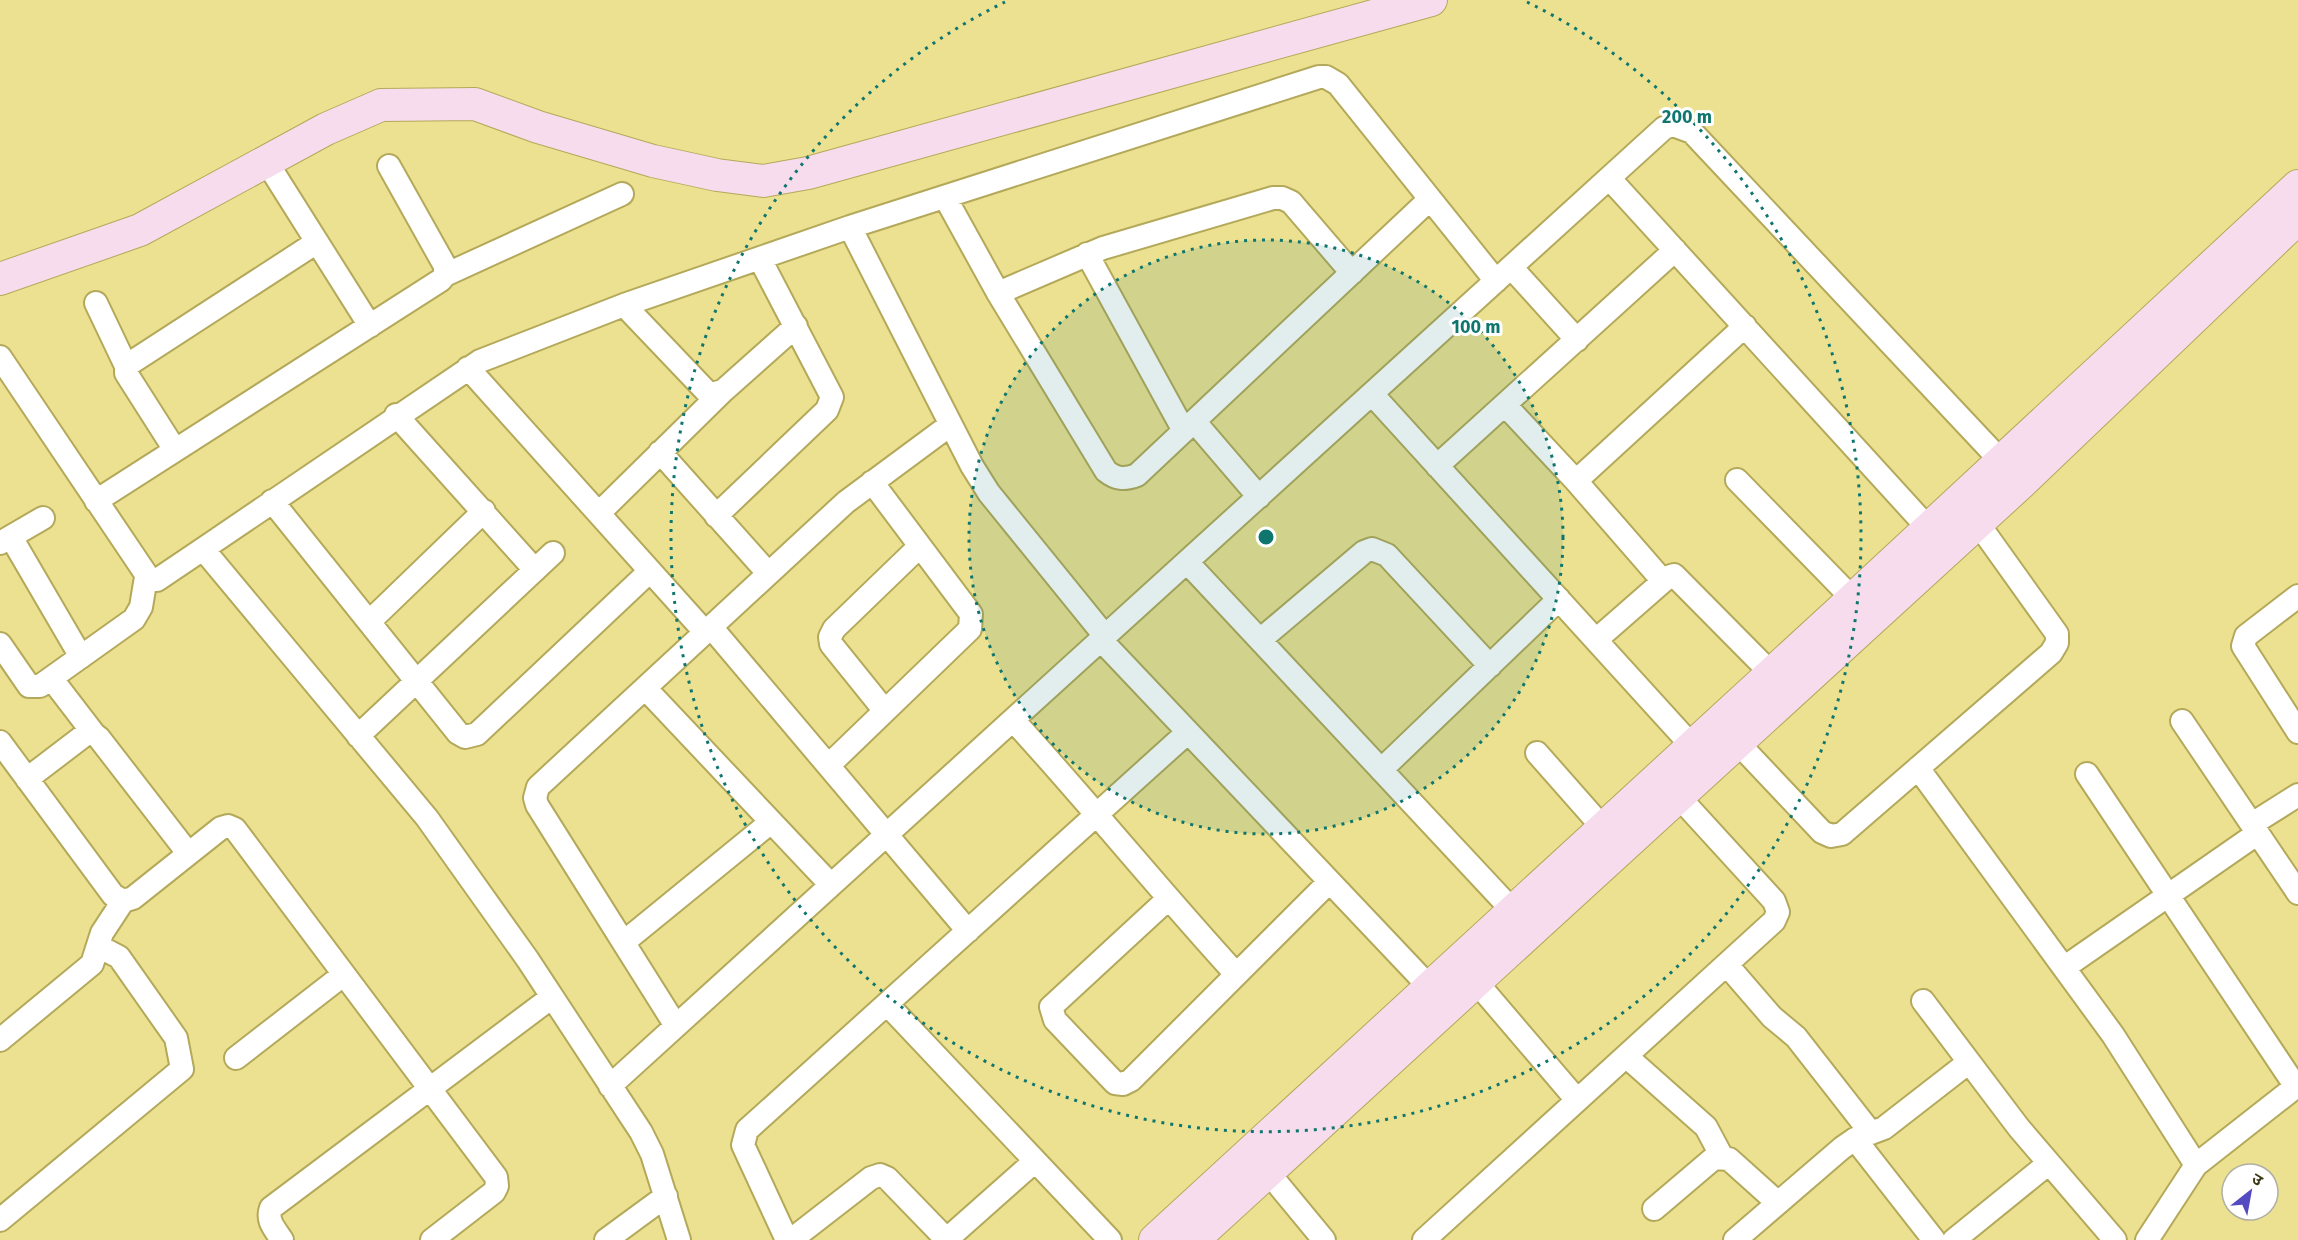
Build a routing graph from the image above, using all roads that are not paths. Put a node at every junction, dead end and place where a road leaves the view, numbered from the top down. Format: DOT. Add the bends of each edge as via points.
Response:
graph roads {
  1 [pos="1431,0"];
  2 [pos="266,161"];
  3 [pos="389,166"];
  4 [pos="1609,178"];
  5 [pos="2298,186"];
  6 [pos="622,194"];
  7 [pos="945,197"];
  8 [pos="1430,199"];
  9 [pos="2298,218"];
  10 [pos="850,227"];
  11 [pos="317,242"];
  12 [pos="1676,250"];
  13 [pos="1087,254"];
  14 [pos="760,259"];
  15 [pos="1352,273"];
  16 [pos="445,274"];
  17 [pos="1504,274"];
  18 [pos="0,279"];
  19 [pos="998,293"];
  20 [pos="96,303"];
  21 [pos="624,306"];
  22 [pos="370,326"];
  23 [pos="796,326"];
  24 [pos="1745,326"];
  25 [pos="1577,340"];
  26 [pos="0,357"];
  27 [pos="126,366"];
  28 [pos="468,368"];
  29 [pos="723,391"];
  30 [pos="1372,394"];
  31 [pos="1505,405"];
  32 [pos="396,415"];
  33 [pos="950,425"];
  34 [pos="1189,426"];
  35 [pos="175,450"];
  36 [pos="660,452"];
  37 [pos="2002,462"];
  38 [pos="1437,466"];
  39 [pos="1737,480"];
  40 [pos="1576,481"];
  41 [pos="872,482"];
  42 [pos="1259,497"];
  43 [pos="96,501"];
  44 [pos="272,501"];
  45 [pos="484,511"];
  46 [pos="599,513"];
  47 [pos="716,516"];
  48 [pos="43,518"];
  49 [pos="1977,522"];
  50 [pos="1929,529"];
  51 [pos="5,540"];
  52 [pos="920,546"];
  53 [pos="203,549"];
  54 [pos="553,553"];
  55 [pos="1187,562"];
  56 [pos="535,570"];
  57 [pos="650,571"];
  58 [pos="768,573"];
  59 [pos="146,577"];
  60 [pos="1664,581"];
  61 [pos="2298,596"];
  62 [pos="1559,599"];
  63 [pos="1853,599"];
  64 [pos="369,622"];
  65 [pos="708,629"];
  66 [pos="1103,638"];
  67 [pos="1260,640"];
  68 [pos="1596,640"];
  69 [pos="0,644"];
  70 [pos="81,657"];
  71 [pos="1490,666"];
  72 [pos="1772,674"];
  73 [pos="51,678"];
  74 [pos="417,681"];
  75 [pos="645,688"];
  76 [pos="885,711"];
  77 [pos="1013,720"];
  78 [pos="2182,720"];
  79 [pos="1188,732"];
  80 [pos="2298,732"];
  81 [pos="94,734"];
  82 [pos="358,736"];
  83 [pos="0,742"];
  84 [pos="1737,742"];
  85 [pos="1693,747"];
  86 [pos="1537,753"];
  87 [pos="829,765"];
  88 [pos="1918,768"];
  89 [pos="1381,770"];
  90 [pos="2087,774"];
  91 [pos="27,779"];
  92 [pos="2298,795"];
  93 [pos="1678,796"];
  94 [pos="1098,813"];
  95 [pos="771,822"];
  96 [pos="1604,829"];
  97 [pos="2255,829"];
  98 [pos="887,834"];
  99 [pos="188,854"];
  100 [pos="1329,882"];
  101 [pos="831,885"];
  102 [pos="2298,893"];
  103 [pos="2167,894"];
  104 [pos="1167,899"];
  105 [pos="123,901"];
  106 [pos="1514,912"];
  107 [pos="968,931"];
  108 [pos="624,942"];
  109 [pos="98,946"];
  110 [pos="1727,965"];
  111 [pos="2065,967"];
  112 [pos="1468,972"];
  113 [pos="1236,974"];
  114 [pos="343,975"];
  115 [pos="552,996"];
  116 [pos="1439,998"];
  117 [pos="1923,1001"];
  118 [pos="887,1004"];
  119 [pos="676,1026"];
  120 [pos="0,1040"];
  121 [pos="1626,1056"];
  122 [pos="236,1058"];
  123 [pos="1969,1062"];
  124 [pos="610,1086"];
  125 [pos="2297,1086"];
  126 [pos="429,1091"];
  127 [pos="1577,1100"];
  128 [pos="1863,1136"];
  129 [pos="1722,1157"];
  130 [pos="1035,1161"];
  131 [pos="2049,1163"];
  132 [pos="2196,1165"];
  133 [pos="1267,1171"];
  134 [pos="666,1196"];
  135 [pos="1778,1203"];
  136 [pos="1654,1209"];
  137 [pos="0,1220"];
  138 [pos="282,1240"];
  139 [pos="432,1240"];
  140 [pos="606,1240"];
  141 [pos="679,1240"];
  142 [pos="789,1240"];
  143 [pos="947,1240"];
  144 [pos="1110,1240"];
  145 [pos="1155,1240"];
  146 [pos="1193,1240"];
  147 [pos="1324,1240"];
  148 [pos="1424,1240"];
  149 [pos="1735,1240"];
  150 [pos="1934,1240"];
  151 [pos="1954,1240"];
  152 [pos="2115,1240"];
  153 [pos="2147,1240"];
  1 -- 2 [label="street" via="808,173 763,181 653,161 475,104 381,105"];
  2 -- 11 [label="street"];
  2 -- 18 [label="street" via="140,230"];
  3 -- 16 [label="street" via="445,267"];
  4 -- 12 [label="street"];
  4 -- 17 [label="street"];
  4 -- 37 [label="street" via="1664,128 1673,124 1692,132"];
  5 -- 37 [label="street"];
  6 -- 16 [label="street"];
  7 -- 8 [label="street" via="1326,77 1338,84"];
  7 -- 10 [label="street"];
  7 -- 19 [label="street"];
  8 -- 15 [label="street"];
  8 -- 17 [label="street"];
  9 -- 49 [label="street"];
  10 -- 14 [label="street"];
  10 -- 33 [label="street"];
  11 -- 22 [label="street"];
  11 -- 27 [label="street"];
  12 -- 24 [label="street"];
  12 -- 25 [label="street"];
  13 -- 15 [label="street" via="1282,198 1297,208"];
  13 -- 19 [label="street"];
  13 -- 34 [label="street"];
  14 -- 21 [label="street"];
  14 -- 23 [label="street"];
  15 -- 34 [label="street"];
  16 -- 22 [label="street"];
  17 -- 25 [label="street"];
  17 -- 30 [label="street"];
  19 -- 34 [label="street" via="1106,471 1114,478 1137,475"];
  20 -- 27 [label="street"];
  21 -- 28 [label="street"];
  21 -- 29 [label="street" via="705,391"];
  22 -- 35 [label="street"];
  23 -- 29 [label="street"];
  23 -- 47 [label="street" via="831,391 831,404"];
  24 -- 40 [label="street"];
  24 -- 50 [label="street"];
  25 -- 31 [label="street"];
  26 -- 43 [label="street"];
  27 -- 35 [label="street" via="126,374"];
  28 -- 32 [label="street"];
  28 -- 46 [label="street"];
  29 -- 36 [label="street"];
  30 -- 38 [label="street"];
  30 -- 42 [label="street"];
  31 -- 38 [label="street"];
  31 -- 40 [label="street"];
  32 -- 44 [label="street"];
  32 -- 45 [label="street"];
  33 -- 41 [label="street"];
  33 -- 66 [label="street" via="989,493"];
  34 -- 42 [label="street"];
  35 -- 43 [label="street"];
  36 -- 46 [label="street"];
  36 -- 47 [label="street"];
  37 -- 50 [label="street"];
  38 -- 62 [label="street"];
  39 -- 63 [label="street"];
  40 -- 60 [label="street"];
  41 -- 52 [label="street"];
  41 -- 58 [label="street"];
  42 -- 55 [label="street"];
  43 -- 59 [label="street"];
  44 -- 53 [label="street"];
  44 -- 64 [label="street"];
  45 -- 56 [label="street"];
  45 -- 64 [label="street"];
  46 -- 57 [label="street"];
  47 -- 58 [label="street"];
  48 -- 51 [label="street"];
  49 -- 84 [label="street"];
  49 -- 88 [label="street" via="2057,634 2057,644"];
  50 -- 63 [label="street"];
  51 -- 70 [label="street"];
  52 -- 76 [label="street" via="972,622 970,629"];
  52 -- 76 [label="street" via="830,637 831,644"];
  53 -- 59 [label="street" via="157,580"];
  53 -- 82 [label="street"];
  54 -- 56 [label="street"];
  55 -- 66 [label="street"];
  55 -- 67 [label="street"];
  56 -- 74 [label="street"];
  57 -- 65 [label="street"];
  57 -- 74 [label="street" via="471,737 458,733"];
  58 -- 65 [label="street"];
  59 -- 70 [label="street" via="138,614"];
  60 -- 68 [label="street"];
  60 -- 72 [label="street" via="1674,575 1679,578"];
  61 -- 80 [label="street" via="2246,636 2243,646"];
  62 -- 68 [label="street"];
  62 -- 71 [label="street"];
  63 -- 72 [label="street"];
  64 -- 74 [label="street"];
  65 -- 75 [label="street"];
  65 -- 87 [label="street"];
  66 -- 77 [label="street"];
  66 -- 79 [label="street"];
  67 -- 71 [label="street" via="1372,549 1387,555"];
  67 -- 89 [label="street"];
  68 -- 85 [label="street"];
  69 -- 73 [label="street" via="29,686 40,686"];
  70 -- 73 [label="street"];
  71 -- 89 [label="street"];
  72 -- 85 [label="street"];
  73 -- 81 [label="street"];
  74 -- 82 [label="street"];
  75 -- 95 [label="street"];
  75 -- 108 [label="street" via="535,793 537,805"];
  76 -- 87 [label="street"];
  77 -- 94 [label="street"];
  77 -- 98 [label="street"];
  78 -- 97 [label="street"];
  79 -- 94 [label="street"];
  79 -- 100 [label="street"];
  81 -- 91 [label="street" via="86,734"];
  81 -- 99 [label="street"];
  82 -- 115 [label="street" via="427,818"];
  83 -- 91 [label="street"];
  84 -- 88 [label="street" via="1822,832 1831,836 1842,834"];
  84 -- 93 [label="street"];
  85 -- 96 [label="street"];
  86 -- 96 [label="street"];
  87 -- 98 [label="street"];
  88 -- 111 [label="street"];
  89 -- 106 [label="street"];
  90 -- 103 [label="street"];
  91 -- 105 [label="street" via="113,895"];
  92 -- 97 [label="street"];
  93 -- 110 [label="street" via="1774,901 1778,912 1765,931"];
  93 -- 112 [label="street"];
  94 -- 104 [label="street"];
  94 -- 107 [label="street"];
  95 -- 101 [label="street"];
  95 -- 108 [label="street"];
  96 -- 106 [label="street"];
  97 -- 102 [label="street"];
  97 -- 103 [label="street"];
  98 -- 101 [label="street"];
  98 -- 107 [label="street"];
  99 -- 105 [label="street" via="134,898"];
  99 -- 114 [label="street" via="220,828 235,829"];
  100 -- 113 [label="street"];
  100 -- 116 [label="street"];
  101 -- 119 [label="street"];
  103 -- 111 [label="street"];
  103 -- 125 [label="street"];
  104 -- 113 [label="street"];
  104 -- 113 [label="street" via="1054,1002 1051,1014 1109,1079 1123,1084 1131,1080"];
  105 -- 109 [label="street"];
  106 -- 112 [label="street"];
  107 -- 118 [label="street"];
  108 -- 119 [label="street"];
  109 -- 120 [label="street" via="92,964"];
  109 -- 137 [label="street" via="119,957 176,1038 182,1069"];
  110 -- 121 [label="street"];
  110 -- 128 [label="street" via="1772,1017 1796,1037"];
  111 -- 132 [label="street" via="2114,1035"];
  112 -- 116 [label="street"];
  112 -- 127 [label="street"];
  114 -- 122 [label="street"];
  114 -- 126 [label="street"];
  115 -- 124 [label="street"];
  115 -- 126 [label="street"];
  116 -- 133 [label="street"];
  116 -- 145 [label="street"];
  117 -- 123 [label="street"];
  118 -- 130 [label="street"];
  118 -- 142 [label="street" via="743,1138"];
  119 -- 124 [label="street"];
  121 -- 127 [label="street"];
  121 -- 129 [label="street" via="1706,1127"];
  123 -- 128 [label="street" via="1884,1128"];
  123 -- 131 [label="street"];
  124 -- 134 [label="street" via="648,1147"];
  125 -- 132 [label="street"];
  126 -- 138 [label="street" via="271,1208 270,1223"];
  126 -- 139 [label="street" via="496,1177 497,1186 495,1192"];
  127 -- 148 [label="street"];
  128 -- 135 [label="street"];
  128 -- 150 [label="street"];
  129 -- 135 [label="street" via="1730,1159"];
  129 -- 136 [label="street" via="1714,1158"];
  130 -- 143 [label="street"];
  130 -- 144 [label="street"];
  131 -- 151 [label="street"];
  131 -- 152 [label="street"];
  132 -- 153 [label="street"];
  133 -- 146 [label="street"];
  133 -- 147 [label="street"];
  134 -- 140 [label="street"];
  134 -- 141 [label="street"];
  135 -- 149 [label="street"];
  142 -- 143 [label="street" via="880,1175"];
}
